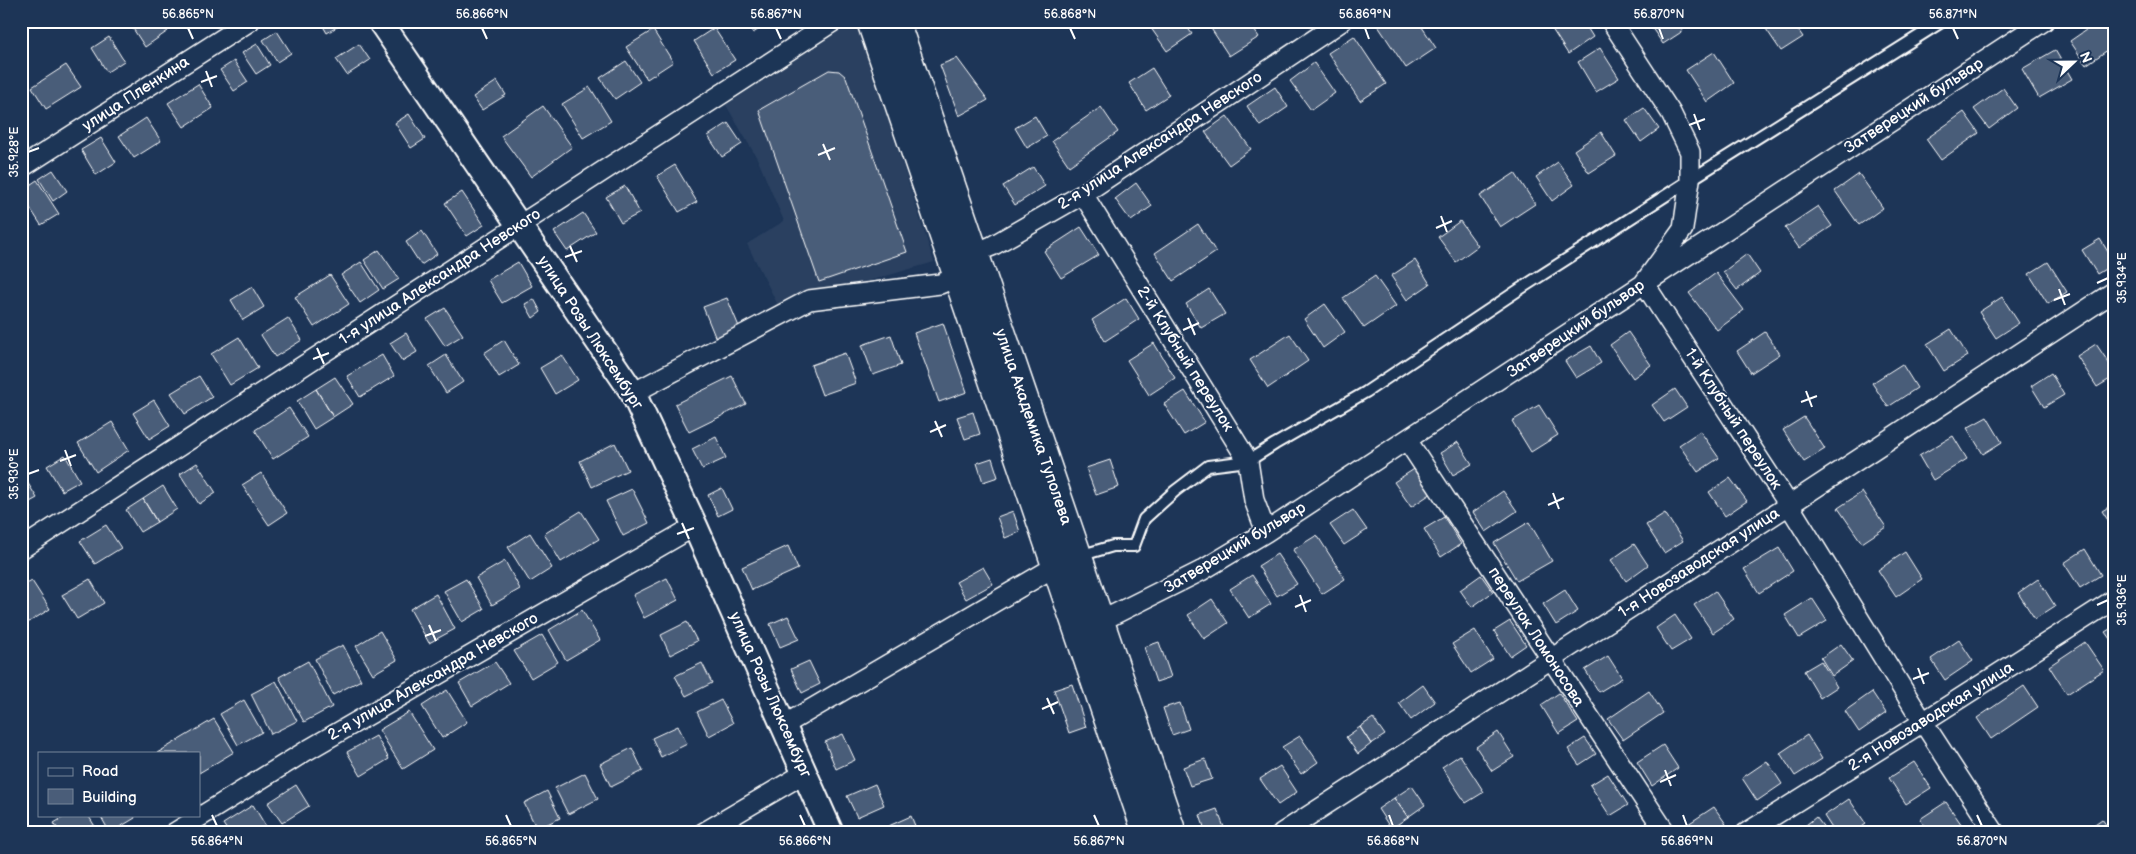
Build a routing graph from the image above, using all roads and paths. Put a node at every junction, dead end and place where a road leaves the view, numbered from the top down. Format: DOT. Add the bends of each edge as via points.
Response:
graph roads {
  1 [pos="250,21"];
  2 [pos="380,21"];
  3 [pos="834,21"];
  4 [pos="871,21"];
  5 [pos="895,21"];
  6 [pos="1342,21"];
  7 [pos="1611,21"];
  8 [pos="1943,21"];
  9 [pos="2044,21"];
  10 [pos="21,168"];
  11 [pos="1690,180"];
  12 [pos="1083,194"];
  13 [pos="519,226"];
  14 [pos="974,253"];
  15 [pos="959,276"];
  16 [pos="1644,283"];
  17 [pos="2115,291"];
  18 [pos="633,393"];
  19 [pos="1407,440"];
  20 [pos="1248,462"];
  21 [pos="1789,505"];
  22 [pos="695,526"];
  23 [pos="1266,532"];
  24 [pos="21,549"];
  25 [pos="1067,561"];
  26 [pos="2115,599"];
  27 [pos="1070,605"];
  28 [pos="1099,622"];
  29 [pos="1551,659"];
  30 [pos="1923,722"];
  31 [pos="784,725"];
  32 [pos="805,773"];
  33 [pos="174,833"];
  34 [pos="703,833"];
  35 [pos="830,833"];
  36 [pos="1147,833"];
  37 [pos="1172,833"];
  38 [pos="1282,833"];
  39 [pos="1666,833"];
  40 [pos="1746,833"];
  41 [pos="1995,833"];
  1 -- 10 [label="street, улица Пленкина"];
  2 -- 13 [label="street, улица Розы Люксембург"];
  3 -- 13 [label="street, 1-я улица Александра Невского"];
  4 -- 15 [label="main road, улица Академика Туполева"];
  5 -- 14 [label="main road, улица Академика Туполева"];
  6 -- 12 [label="street, 2-я улица Александра Невского"];
  7 -- 11 [label="street" via="1675,120 1690,152"];
  8 -- 11 [label="lane"];
  9 -- 16 [label="street, Затверецкий бульвар"];
  11 -- 16 [label="street" via="1683,229"];
  11 -- 20 [label="lane" via="1366,392"];
  12 -- 14 [label="street, 2-я улица Александра Невского"];
  12 -- 20 [label="street, 2-й Клубный переулок"];
  13 -- 18 [label="street, улица Розы Люксембург"];
  13 -- 24 [label="street, 1-я улица Александра Невского"];
  14 -- 25 [label="main road, улица Академика Туполева"];
  15 -- 18 [label="street" via="940,284 809,300"];
  15 -- 25 [label="main road, улица Академика Туполева"];
  16 -- 19 [label="street, Затверецкий бульвар"];
  16 -- 21 [label="street, 1-й Клубный переулок"];
  17 -- 21 [label="street, 1-я Новозаводская улица"];
  18 -- 22 [label="street, улица Розы Люксембург"];
  19 -- 23 [label="street, Затверецкий бульвар"];
  19 -- 29 [label="street, переулок Ломоносова"];
  20 -- 23 [label="street, 2-й Клубный переулок" via="1254,500"];
  20 -- 25 [label="lane" via="1208,466 1144,519 1134,546 1113,546"];
  21 -- 29 [label="street, 1-я Новозаводская улица"];
  21 -- 30 [label="street, 1-й Клубный переулок"];
  22 -- 31 [label="street, улица Розы Люксембург"];
  22 -- 33 [label="street, 2-я улица Александра Невского" via="306,751"];
  23 -- 28 [label="street, Затверецкий бульвар" via="1201,572"];
  25 -- 27 [label="main road, улица Академика Туполева"];
  25 -- 28 [label="main road, улица Академика Туполева"];
  25 -- 31 [label="street"];
  26 -- 30 [label="street, 2-я Новозаводская улица"];
  27 -- 28 [label="main road" via="1084,619"];
  27 -- 36 [label="main road, улица Академика Туполева"];
  28 -- 37 [label="main road, улица Академика Туполева"];
  29 -- 38 [label="street, 1-я Новозаводская улица"];
  29 -- 39 [label="street, переулок Ломоносова"];
  30 -- 40 [label="street, 2-я Новозаводская улица"];
  30 -- 41 [label="street, 1-й Клубный переулок"];
  31 -- 32 [label="street, улица Розы Люксембург"];
  32 -- 34 [label="street"];
  32 -- 35 [label="street, улица Розы Люксембург"];
}
